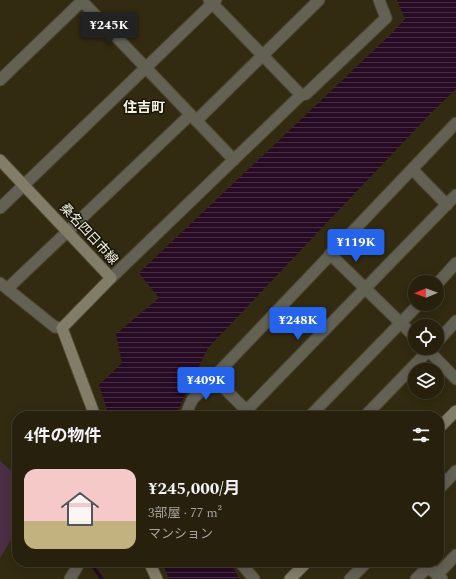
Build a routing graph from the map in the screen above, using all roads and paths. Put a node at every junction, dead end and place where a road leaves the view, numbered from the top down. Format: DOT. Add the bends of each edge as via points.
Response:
graph roads {
  1 [pos="319,0"];
  2 [pos="379,0"];
  3 [pos="213,1"];
  4 [pos="87,2"];
  5 [pos="262,56"];
  6 [pos="146,68"];
  7 [pos="0,80"];
  8 [pos="301,95"];
  9 [pos="193,118"];
  10 [pos="456,123"];
  11 [pos="0,160"];
  12 [pos="234,160"];
  13 [pos="412,170"];
  14 [pos="24,185"];
  15 [pos="456,195"];
  16 [pos="447,204"];
  17 [pos="0,208"];
  18 [pos="456,212"];
  19 [pos="68,232"];
  20 [pos="330,254"];
  21 [pos="456,263"];
  22 [pos="444,276"];
  23 [pos="111,278"];
  24 [pos="4,285"];
  25 [pos="366,289"];
  26 [pos="412,311"];
  27 [pos="456,322"];
  28 [pos="401,323"];
  29 [pos="62,328"];
  30 [pos="408,330"];
  31 [pos="444,335"];
  32 [pos="422,355"];
  33 [pos="434,355"];
  34 [pos="213,377"];
  35 [pos="456,378"];
  36 [pos="93,411"];
  37 [pos="187,411"];
  38 [pos="245,411"];
  39 [pos="249,411"];
  40 [pos="315,411"];
  41 [pos="370,411"];
  42 [pos="456,411"];
  43 [pos="444,423"];
  44 [pos="456,471"];
  45 [pos="444,483"];
  46 [pos="456,555"];
  47 [pos="77,567"];
  48 [pos="151,567"];
  49 [pos="244,567"];
  50 [pos="303,567"];
  51 [pos="362,567"];
  52 [pos="422,567"];
  53 [pos="427,567"];
  54 [pos="439,577"];
  55 [pos="70,579"];
  56 [pos="157,579"];
  57 [pos="254,579"];
  58 [pos="290,579"];
  59 [pos="350,579"];
  60 [pos="416,579"];
  1 -- 5 [label="street"];
  2 -- 8 [label="street" via="386,18 306,94"];
  3 -- 5 [label="street"];
  3 -- 6 [label="street"];
  4 -- 6 [label="street"];
  4 -- 7 [label="street"];
  5 -- 8 [label="street"];
  5 -- 9 [label="street"];
  6 -- 9 [label="street"];
  6 -- 14 [label="street"];
  8 -- 12 [label="street"];
  9 -- 12 [label="street"];
  9 -- 19 [label="street"];
  10 -- 13 [label="street"];
  11 -- 14 [label="main road, 桑名四日市線"];
  12 -- 23 [label="street"];
  13 -- 16 [label="street"];
  13 -- 20 [label="street"];
  14 -- 17 [label="street"];
  14 -- 19 [label="main road, 桑名四日市線"];
  15 -- 16 [label="street"];
  16 -- 18 [label="street"];
  16 -- 25 [label="street"];
  19 -- 23 [label="main road, 桑名四日市線"];
  19 -- 24 [label="street"];
  20 -- 25 [label="street"];
  20 -- 34 [label="street"];
  21 -- 22 [label="street"];
  23 -- 29 [label="main road, 桑名四日市線"];
  24 -- 29 [label="street" via="55,327"];
  25 -- 28 [label="street"];
  25 -- 39 [label="street"];
  26 -- 28 [label="street"];
  27 -- 31 [label="street"];
  28 -- 30 [label="street"];
  28 -- 40 [label="street"];
  29 -- 36 [label="main road"];
  32 -- 41 [label="street"];
  33 -- 35 [label="street"];
  34 -- 37 [label="street" via="192,400"];
  34 -- 38 [label="street"];
  42 -- 43 [label="main road"];
  44 -- 45 [label="street"];
  46 -- 54 [label="street"];
  47 -- 55 [label="street"];
  48 -- 56 [label="main road"];
  49 -- 57 [label="street"];
  50 -- 58 [label="main road"];
  51 -- 59 [label="street"];
  52 -- 60 [label="street"];
  53 -- 54 [label="street"];
}
